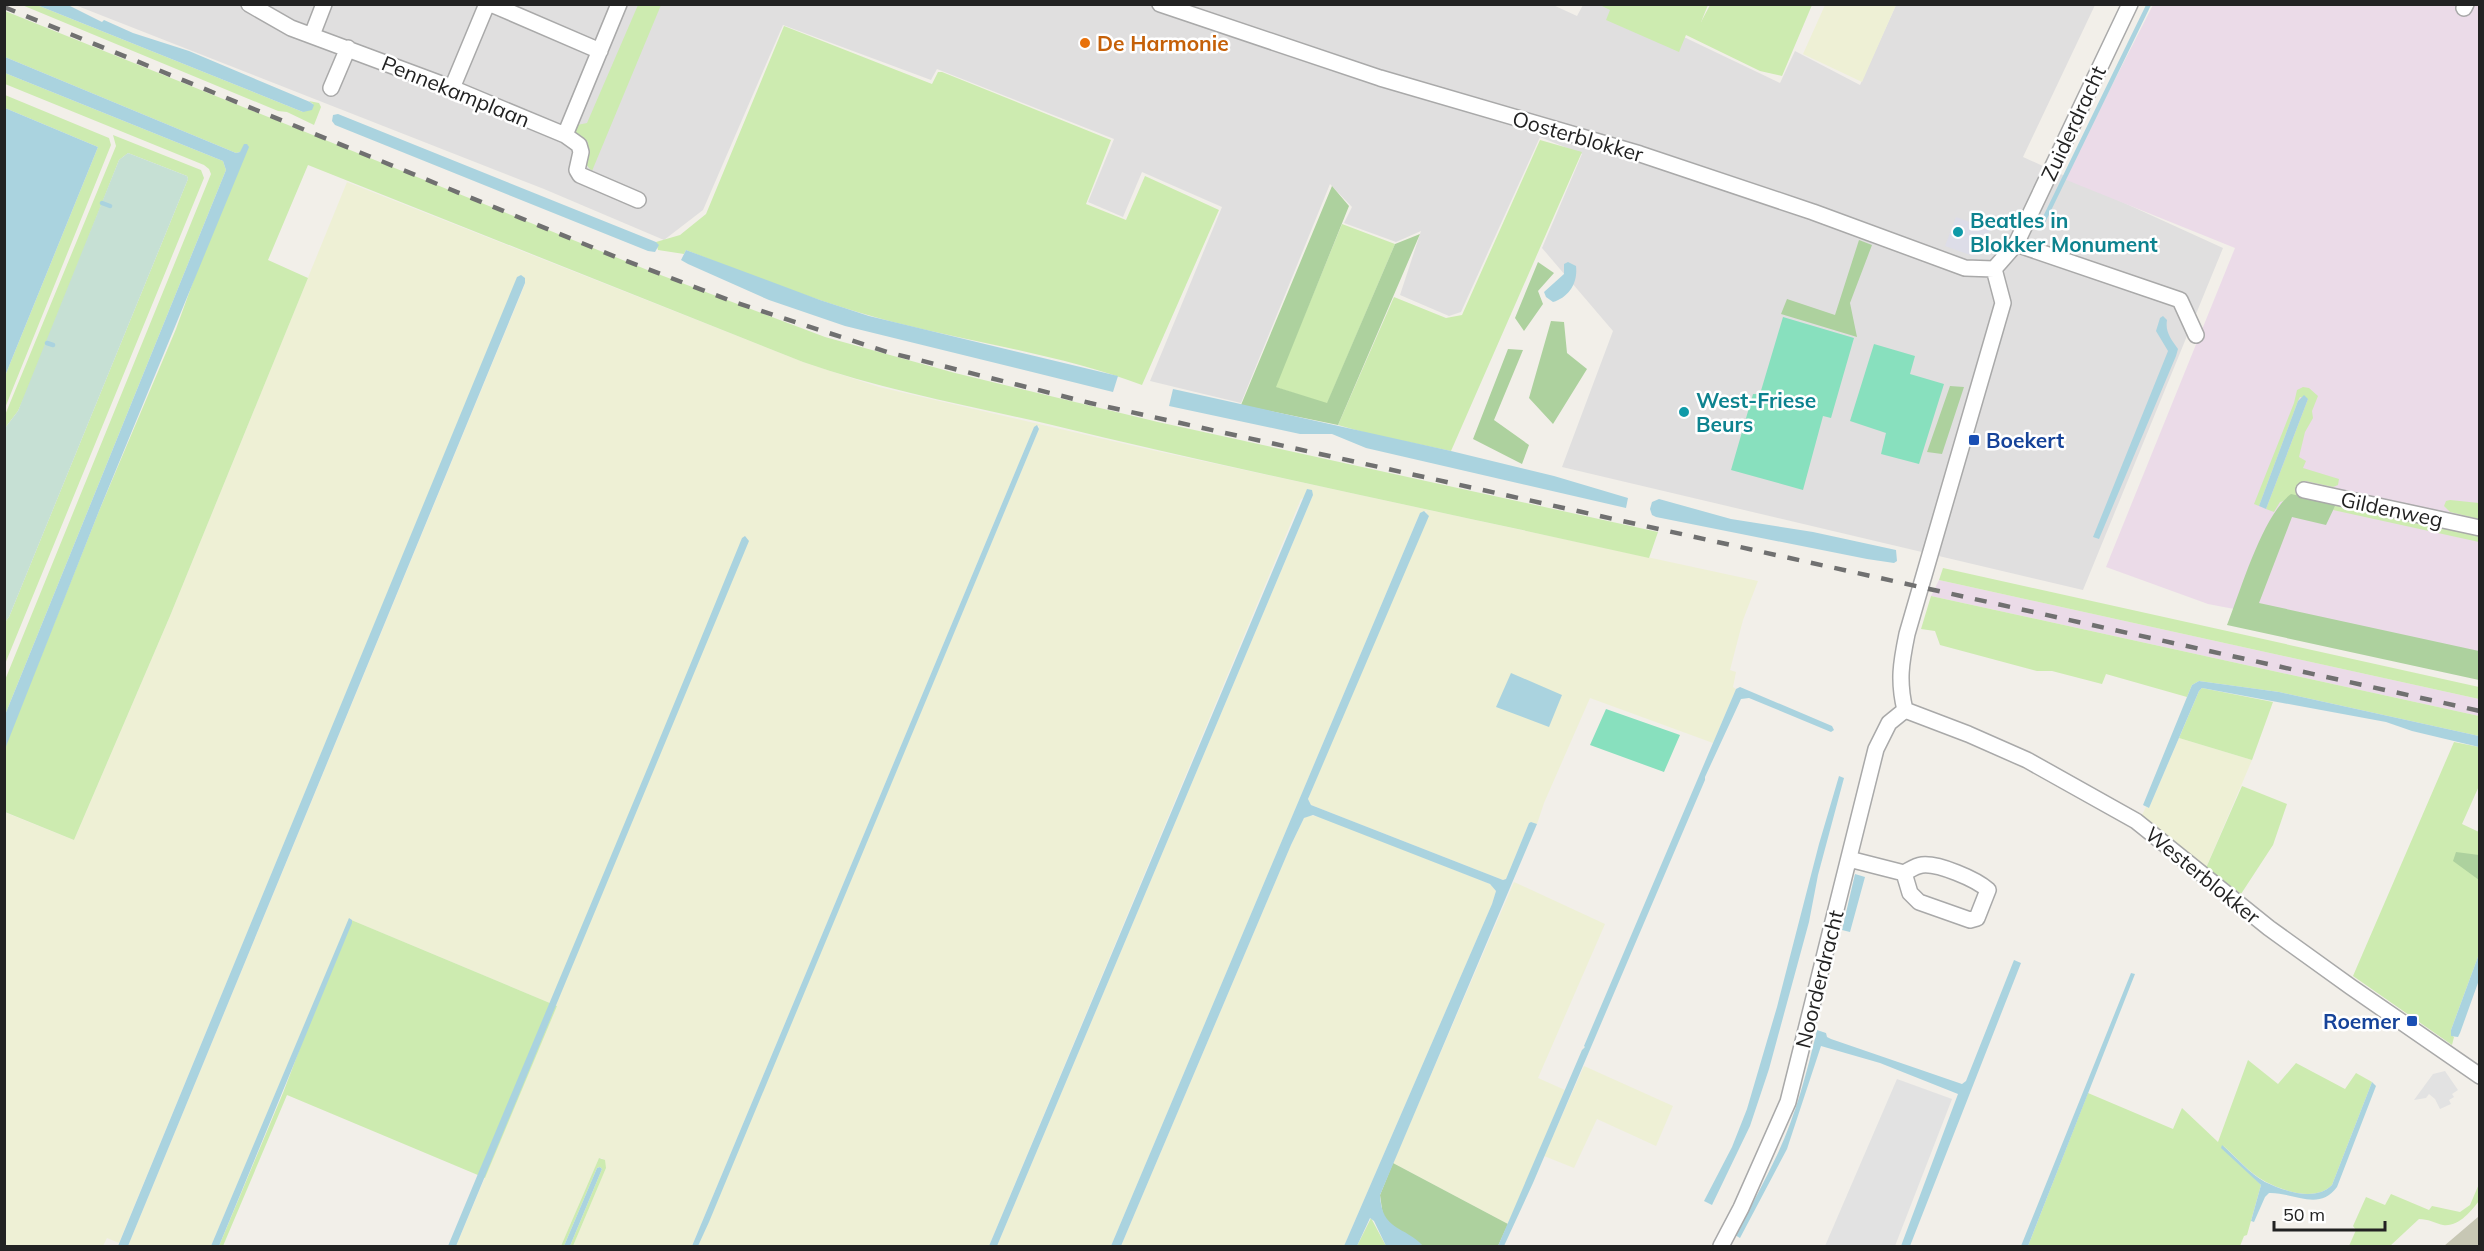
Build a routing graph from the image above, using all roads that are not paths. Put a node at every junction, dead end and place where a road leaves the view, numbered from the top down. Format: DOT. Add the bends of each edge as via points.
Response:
graph roads {
  1 [pos="249,4"];
  2 [pos="324,4"];
  3 [pos="489,4"];
  4 [pos="619,4"];
  5 [pos="1160,4"];
  6 [pos="2130,4"];
  7 [pos="312,35"];
  8 [pos="348,48"];
  9 [pos="600,51"];
  10 [pos="331,88"];
  11 [pos="452,88"];
  12 [pos="565,135"];
  13 [pos="638,200"];
  14 [pos="2016,244"];
  15 [pos="1994,270"];
  16 [pos="2196,335"];
  17 [pos="2304,490"];
  18 [pos="2480,528"];
  19 [pos="1905,710"];
  20 [pos="1849,859"];
  21 [pos="1904,873"];
  22 [pos="2480,1076"];
  23 [pos="1720,1246"];
  1 -- 7 [label="street, Pennekamplaan"];
  2 -- 7 [label="street"];
  3 -- 9 [label="street"];
  3 -- 11 [label="street"];
  4 -- 9 [label="street"];
  5 -- 15 [label="street, Oosterblokker" via="1380,78 1640,154 1965,268"];
  6 -- 14 [label="street, Zuiderdracht"];
  7 -- 8 [label="street, Pennekamplaan"];
  8 -- 10 [label="street"];
  8 -- 11 [label="street, Pennekamplaan"];
  9 -- 12 [label="street"];
  11 -- 12 [label="street, Pennekamplaan"];
  12 -- 13 [label="street" via="579,145 580,175"];
  14 -- 15 [label="street, Zuiderdracht"];
  14 -- 16 [label="street" via="2180,300"];
  15 -- 19 [label="street" via="2003,303 1907,634 1900,668"];
  17 -- 18 [label="street, Gildenweg"];
  19 -- 20 [label="street, Noorderdracht" via="1882,735"];
  19 -- 22 [label="street, Westerblokker" via="2027,760 2136,822 2278,934"];
  20 -- 21 [label="street"];
  20 -- 23 [label="street, Noorderdracht" via="1788,1102"];
  21 -- 21 [label="street" via="1910,893 1919,902 1970,920 1977,918 1988,890 1979,881 1930,865"];
}
